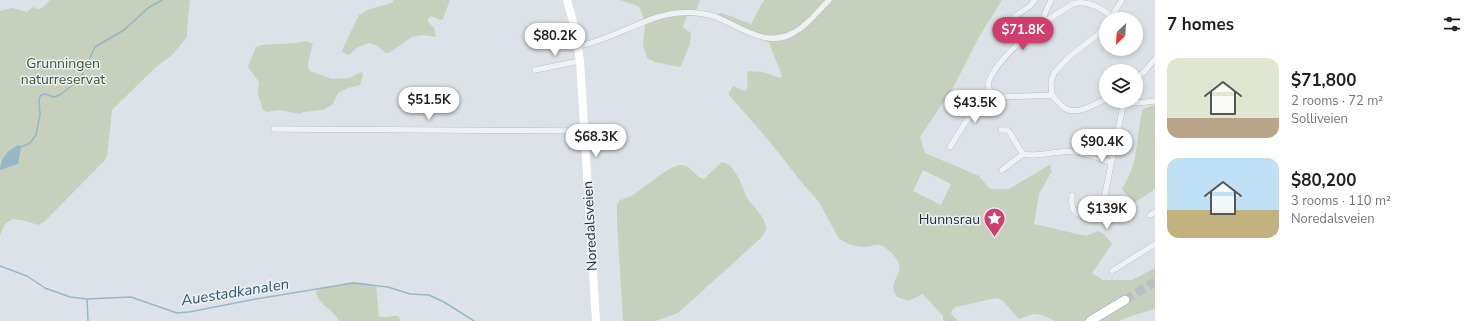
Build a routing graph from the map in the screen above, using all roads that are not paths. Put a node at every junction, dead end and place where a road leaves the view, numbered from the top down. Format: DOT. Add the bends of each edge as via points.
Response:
graph roads {
  1 [pos="567,0"];
  2 [pos="829,0"];
  3 [pos="1035,0"];
  4 [pos="1051,0"];
  5 [pos="1122,0"];
  6 [pos="1077,1"];
  7 [pos="1104,12"];
  8 [pos="1115,12"];
  9 [pos="1015,16"];
  10 [pos="1044,24"];
  11 [pos="1099,33"];
  12 [pos="579,46"];
  13 [pos="1155,58"];
  14 [pos="580,61"];
  15 [pos="535,70"];
  16 [pos="1143,73"];
  17 [pos="990,93"];
  18 [pos="1052,95"];
  19 [pos="1155,101"];
  20 [pos="1143,102"];
  21 [pos="1099,103"];
  22 [pos="1123,108"];
  23 [pos="274,129"];
  24 [pos="1001,130"];
  25 [pos="585,131"];
  26 [pos="950,147"];
  27 [pos="1023,154"];
  28 [pos="1111,163"];
  29 [pos="1002,170"];
  30 [pos="1072,196"];
  31 [pos="1098,210"];
  32 [pos="1118,214"];
  33 [pos="1155,244"];
  34 [pos="1112,271"];
  35 [pos="1125,300"];
  36 [pos="596,321"];
  37 [pos="1090,321"];
  1 -- 12 [label="main road, Noredalsveien"];
  2 -- 12 [label="street" via="801,28 785,37 761,37 716,18 686,12 656,18 598,42"];
  3 -- 9 [label="street"];
  4 -- 10 [label="street" via="1044,16"];
  5 -- 8 [label="street"];
  6 -- 7 [label="street" via="1096,5"];
  6 -- 10 [label="street"];
  10 -- 17 [label="street" via="1019,42 1003,60 990,77"];
  11 -- 18 [label="street" via="1054,72 1051,82"];
  12 -- 14 [label="main road, Noredalsveien"];
  13 -- 16 [label="street"];
  14 -- 15 [label="street"];
  14 -- 25 [label="main road, Noredalsveien"];
  17 -- 18 [label="street" via="1000,97"];
  17 -- 26 [label="street" via="965,123"];
  18 -- 21 [label="street" via="1067,109 1074,111"];
  19 -- 20 [label="street"];
  22 -- 28 [label="street"];
  23 -- 25 [label="street"];
  24 -- 27 [label="street" via="1010,133"];
  25 -- 36 [label="main road, Noredalsveien"];
  27 -- 28 [label="street" via="1036,156 1073,152 1089,154"];
  27 -- 29 [label="street"];
  28 -- 31 [label="street" via="1104,199"];
  30 -- 31 [label="street" via="1076,212 1082,216 1088,217"];
  31 -- 32 [label="street" via="1109,222"];
  33 -- 34 [label="street"];
  35 -- 37 [label="main road"];
}
